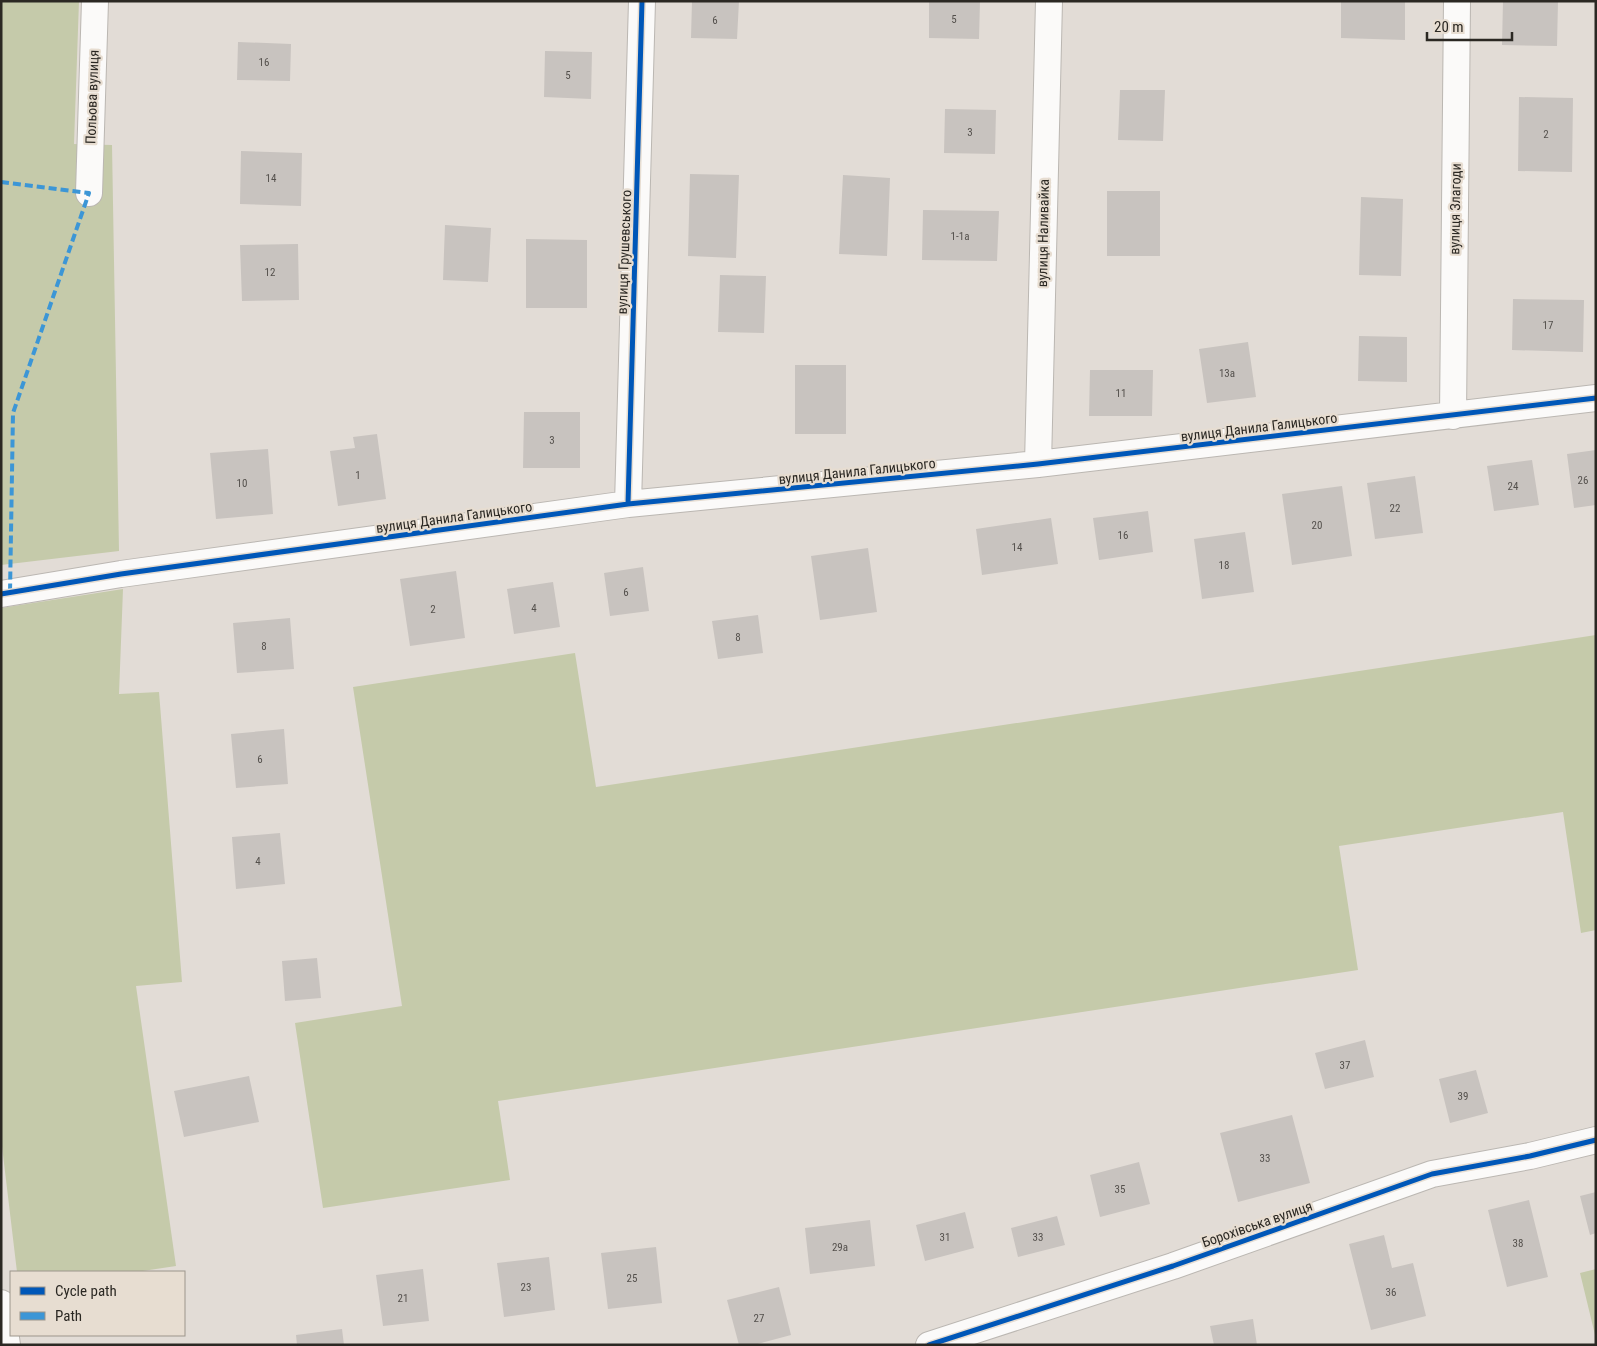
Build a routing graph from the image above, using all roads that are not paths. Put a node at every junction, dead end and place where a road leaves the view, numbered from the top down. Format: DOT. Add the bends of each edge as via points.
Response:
graph roads {
  1 [pos="95,1"];
  2 [pos="642,1"];
  3 [pos="1049,1"];
  4 [pos="1457,1"];
  5 [pos="89,192"];
  6 [pos="1596,398"];
  7 [pos="1453,416"];
  8 [pos="1038,464"];
  9 [pos="628,504"];
  10 [pos="1,594"];
  11 [pos="1596,1140"];
  12 [pos="1,1303"];
  13 [pos="7,1345"];
  14 [pos="929,1345"];
  1 -- 5 [label="street, Польова вулиця"];
  2 -- 9 [label="street, вулиця Грушевського"];
  3 -- 8 [label="street, вулиця Наливайка"];
  4 -- 7 [label="street, вулиця Злагоди"];
  6 -- 7 [label="street, вулиця Данила Галицького"];
  7 -- 8 [label="street, вулиця Данила Галицького"];
  8 -- 9 [label="street, вулиця Данила Галицького"];
  9 -- 10 [label="street, вулиця Данила Галицького" via="121,574"];
  11 -- 14 [label="street, Борохівська вулиця" via="1432,1174 1173,1266"];
  12 -- 13 [label="street"];
}
